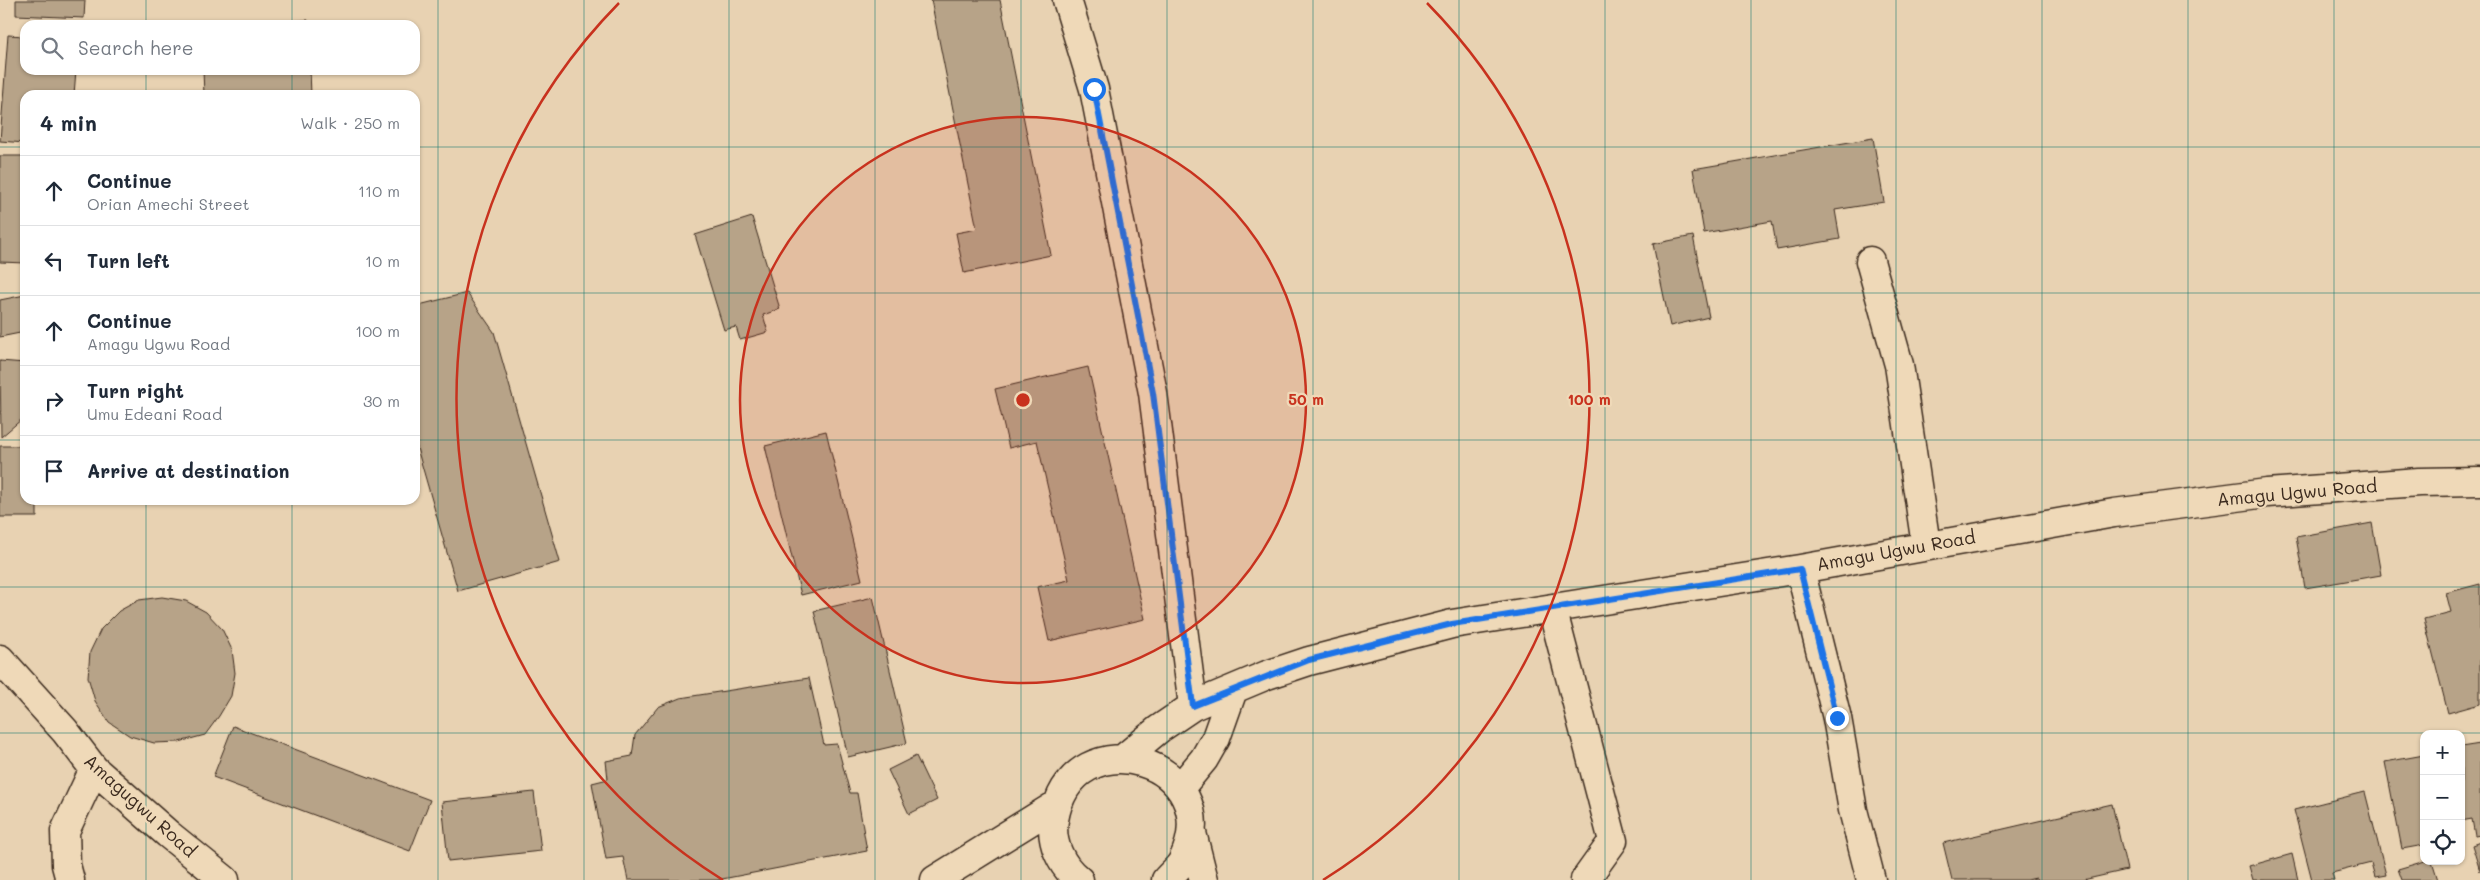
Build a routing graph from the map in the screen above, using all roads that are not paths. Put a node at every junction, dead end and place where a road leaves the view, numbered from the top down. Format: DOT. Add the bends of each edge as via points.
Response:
graph roads {
  1 [pos="1068,0"];
  2 [pos="1870,261"];
  3 [pos="2480,481"];
  4 [pos="1926,545"];
  5 [pos="1800,569"];
  6 [pos="1552,608"];
  7 [pos="0,659"];
  8 [pos="1233,690"];
  9 [pos="1193,706"];
  10 [pos="1124,758"];
  11 [pos="94,769"];
  12 [pos="1180,788"];
  13 [pos="1056,805"];
  14 [pos="1192,832"];
  15 [pos="70,880"];
  16 [pos="225,880"];
  17 [pos="935,880"];
  18 [pos="1079,880"];
  19 [pos="1166,880"];
  20 [pos="1204,880"];
  21 [pos="1585,880"];
  22 [pos="1871,880"];
  1 -- 9 [label="street" via="1094,89 1153,393"];
  2 -- 4 [label="street" via="1899,365"];
  3 -- 4 [label="street, Amagu Ugwu Road" via="2267,493 2114,513"];
  4 -- 5 [label="street, Amagu Ugwu Road"];
  5 -- 6 [label="street, Amagu Ugwu Road"];
  5 -- 22 [label="street" via="1837,718 1853,810"];
  6 -- 8 [label="street, Amagu Ugwu Road" via="1452,624 1309,660"];
  6 -- 21 [label="street" via="1613,842"];
  7 -- 11 [label="street, Amagugwu Road" via="65,731"];
  8 -- 9 [label="street, Amagu Ugwu Road"];
  8 -- 12 [label="street" via="1216,738 1204,759"];
  9 -- 10 [label="street, Amagu Ugwu Road"];
  10 -- 12 [label="street" via="1145,762"];
  10 -- 13 [label="street" via="1102,761 1082,770 1067,785"];
  11 -- 15 [label="street" via="65,831"];
  11 -- 16 [label="street, Amagugwu Road"];
  12 -- 14 [label="street" via="1190,809"];
  13 -- 17 [label="street"];
  13 -- 18 [label="street" via="1052,829 1057,853 1070,874"];
  14 -- 19 [label="street" via="1183,861"];
  14 -- 20 [label="street"];
}
